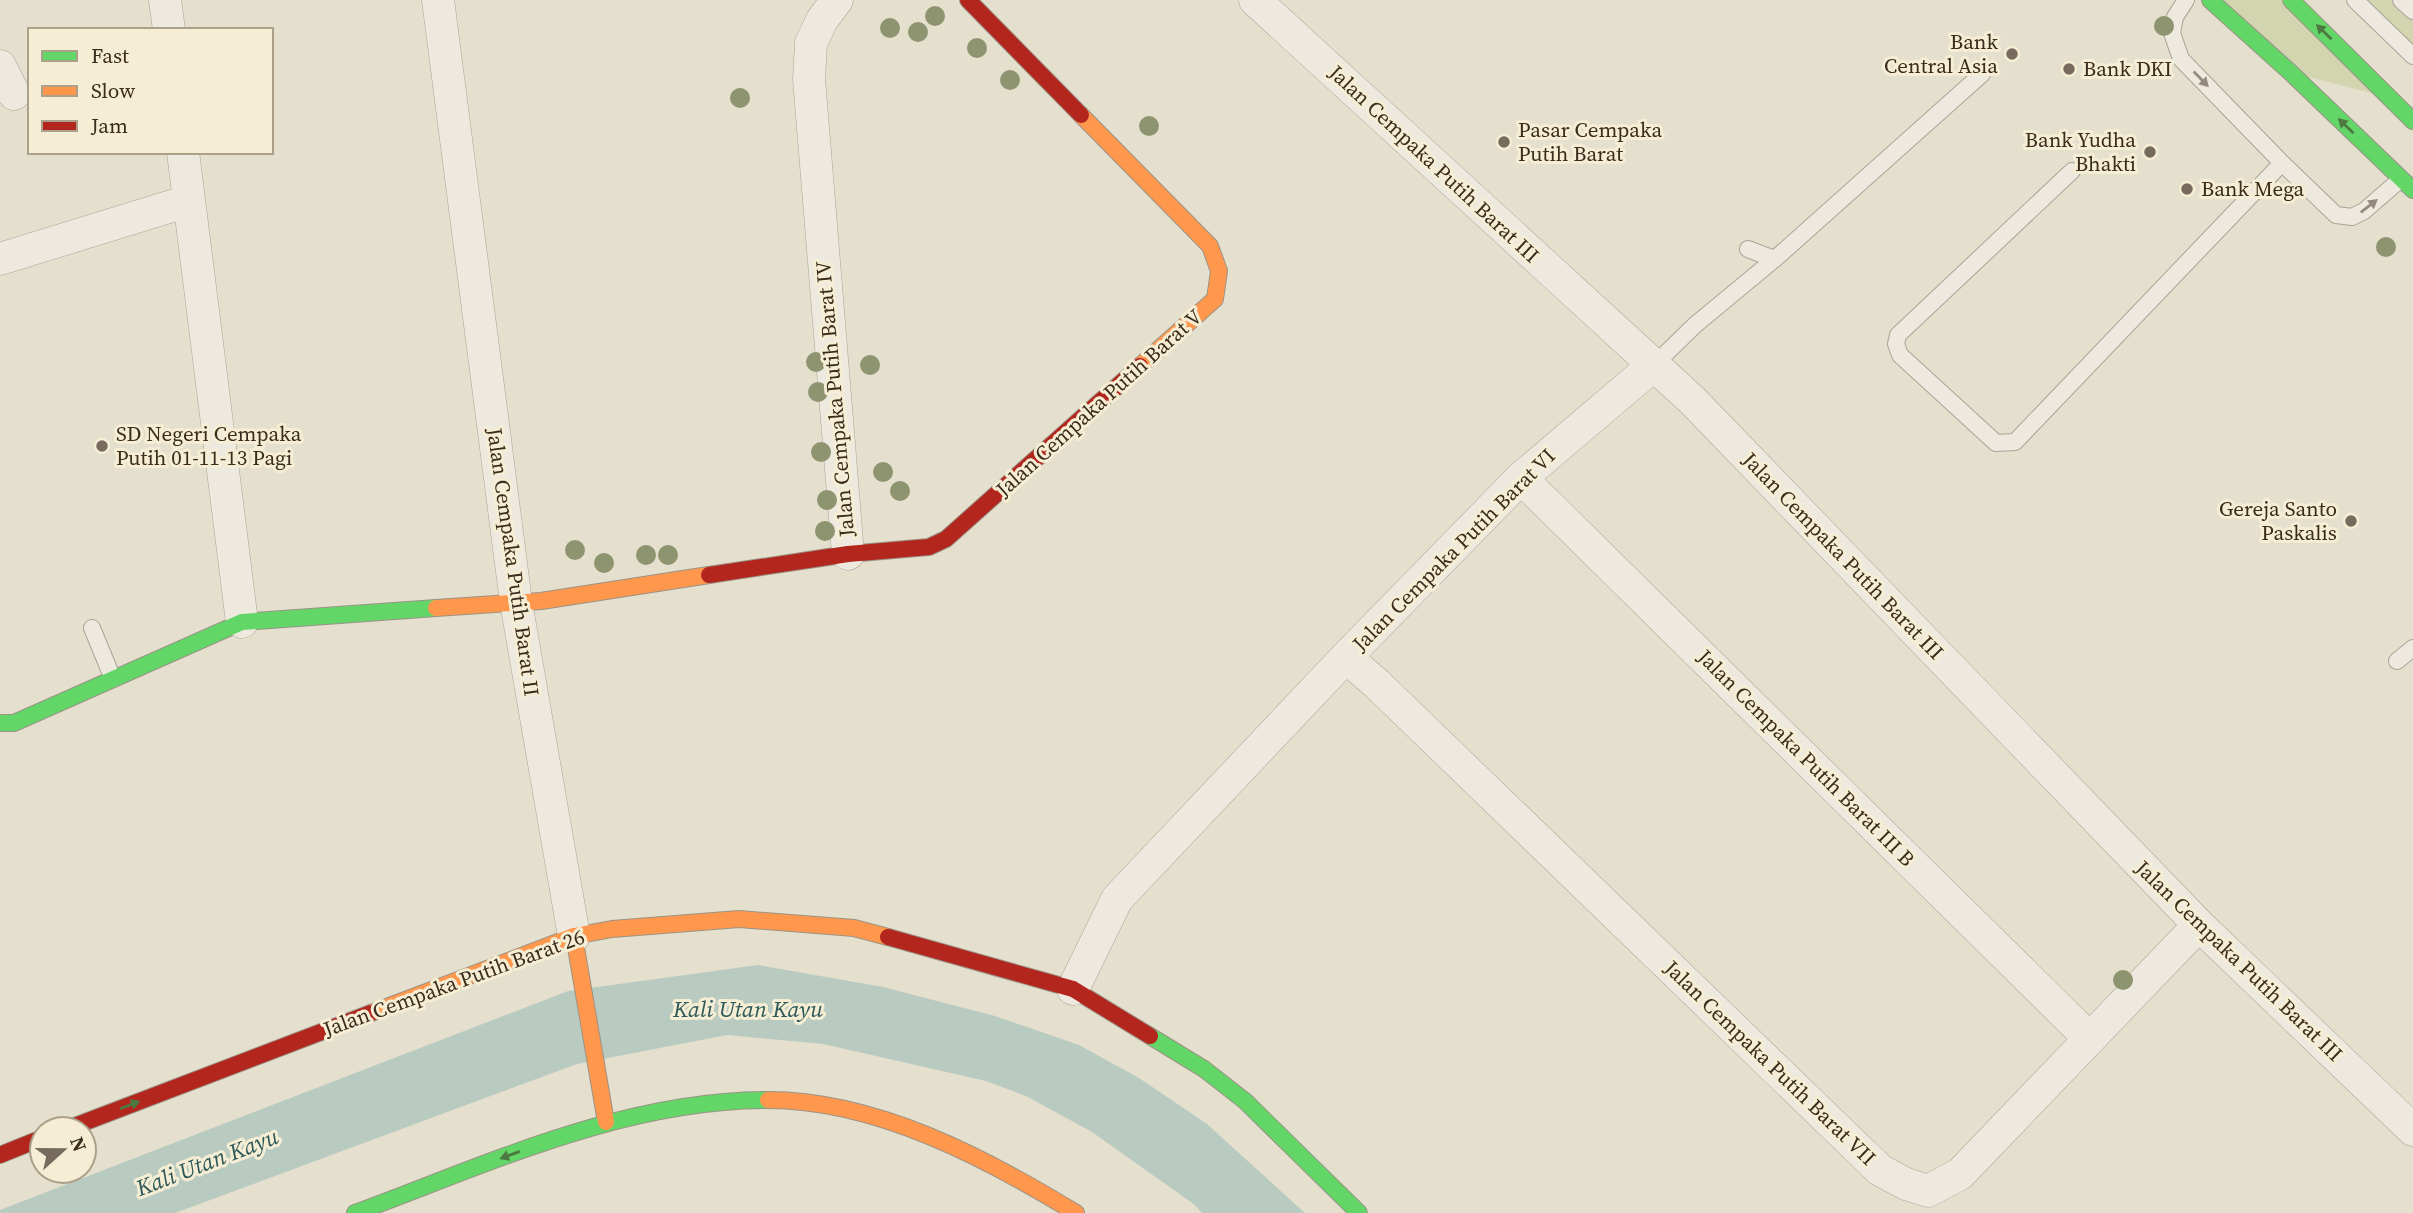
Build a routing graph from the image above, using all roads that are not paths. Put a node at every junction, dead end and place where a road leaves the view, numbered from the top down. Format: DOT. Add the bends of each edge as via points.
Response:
graph roads {
  1 [pos="165,0"];
  2 [pos="439,0"];
  3 [pos="837,0"];
  4 [pos="968,0"];
  5 [pos="1255,0"];
  6 [pos="2186,0"];
  7 [pos="2210,0"];
  8 [pos="2291,0"];
  9 [pos="2355,0"];
  10 [pos="2401,0"];
  11 [pos="2413,11"];
  12 [pos="169,28"];
  13 [pos="2413,56"];
  14 [pos="0,66"];
  15 [pos="2290,72"];
  16 [pos="1982,74"];
  17 [pos="2327,82"];
  18 [pos="2365,92"];
  19 [pos="14,94"];
  20 [pos="2390,98"];
  21 [pos="2413,121"];
  22 [pos="183,154"];
  23 [pos="2282,163"];
  24 [pos="2072,171"];
  25 [pos="2407,184"];
  26 [pos="188,201"];
  27 [pos="1748,249"];
  28 [pos="0,259"];
  29 [pos="1774,259"];
  30 [pos="1654,365"];
  31 [pos="1521,478"];
  32 [pos="848,554"];
  33 [pos="516,602"];
  34 [pos="242,622"];
  35 [pos="92,628"];
  36 [pos="2413,648"];
  37 [pos="1346,657"];
  38 [pos="2397,661"];
  39 [pos="113,679"];
  40 [pos="0,723"];
  41 [pos="2199,925"];
  42 [pos="575,947"];
  43 [pos="1073,989"];
  44 [pos="2090,1039"];
  45 [pos="98,1118"];
  46 [pos="606,1122"];
  47 [pos="2413,1130"];
  48 [pos="28,1144"];
  49 [pos="0,1155"];
  50 [pos="355,1213"];
  51 [pos="1076,1213"];
  52 [pos="1359,1213"];
  1 -- 12 [label="street"];
  2 -- 33 [label="street, Jalan Cempaka Putih Barat II"];
  3 -- 32 [label="street, Jalan Cempaka Putih Barat IV" via="811,43 810,79"];
  4 -- 32 [label="street, Jalan Cempaka Putih Barat V" via="1210,246 1219,271 1215,299 946,539 929,547"];
  5 -- 30 [label="street, Jalan Cempaka Putih Barat III"];
  6 -- 23 [label="lane, one-way" via="2172,33 2181,59"];
  7 -- 15 [label="street"];
  20 -- 8 [label="street, one-way"];
  9 -- 13 [label="lane"];
  10 -- 11 [label="lane"];
  14 -- 19 [label="street"];
  15 -- 17 [label="street"];
  25 -- 15 [label="street, one-way"];
  16 -- 29 [label="lane, Jalan Cempaka Putih Barat VI"];
  18 -- 20 [label="street"];
  20 -- 21 [label="street"];
  22 -- 26 [label="street"];
  23 -- 24 [label="lane" via="2015,442 1996,443 1900,355 1898,335"];
  23 -- 25 [label="lane, one-way" via="2336,215 2352,217"];
  26 -- 28 [label="street"];
  26 -- 34 [label="street"];
  27 -- 29 [label="lane"];
  29 -- 30 [label="lane, Jalan Cempaka Putih Barat VI"];
  30 -- 31 [label="street, Jalan Cempaka Putih Barat VI"];
  30 -- 41 [label="street, Jalan Cempaka Putih Barat III"];
  31 -- 37 [label="street, Jalan Cempaka Putih Barat VI"];
  31 -- 44 [label="street, Jalan Cempaka Putih Barat III B"];
  32 -- 33 [label="street, Jalan Cempaka Putih Barat IV"];
  33 -- 34 [label="street, Jalan Cempaka Putih Barat IV"];
  33 -- 42 [label="street, Jalan Cempaka Putih Barat II"];
  34 -- 39 [label="street, Jalan Cempaka Putih Barat IV"];
  35 -- 39 [label="lane"];
  36 -- 38 [label="lane"];
  37 -- 43 [label="street, Jalan Cempaka Putih Barat VI" via="1117,900"];
  37 -- 44 [label="street, Jalan Cempaka Putih Barat VII" via="1881,1170 1906,1184 1928,1191 1960,1174"];
  39 -- 40 [label="street, Jalan Cempaka Putih Barat IV" via="14,723"];
  41 -- 44 [label="street, Jalan Cempaka Putih Barat VII"];
  41 -- 47 [label="street, Jalan Cempaka Putih Barat III"];
  42 -- 43 [label="street, Jalan Cempaka Putih Barat 26" via="612,929 739,919 854,928"];
  45 -- 42 [label="street, Jalan Cempaka Putih Barat 26, one-way"];
  42 -- 46 [label="street, Jalan Cempaka Putih Barat II"];
  43 -- 52 [label="street, Jalan Cempaka Putih Barat 26" via="1203,1069 1245,1101"];
  46 -- 50 [label="street, one-way"];
  46 -- 51 [label="street" via="707,1102 774,1100 834,1107 891,1122 948,1145"];
  48 -- 49 [label="street"];
}
